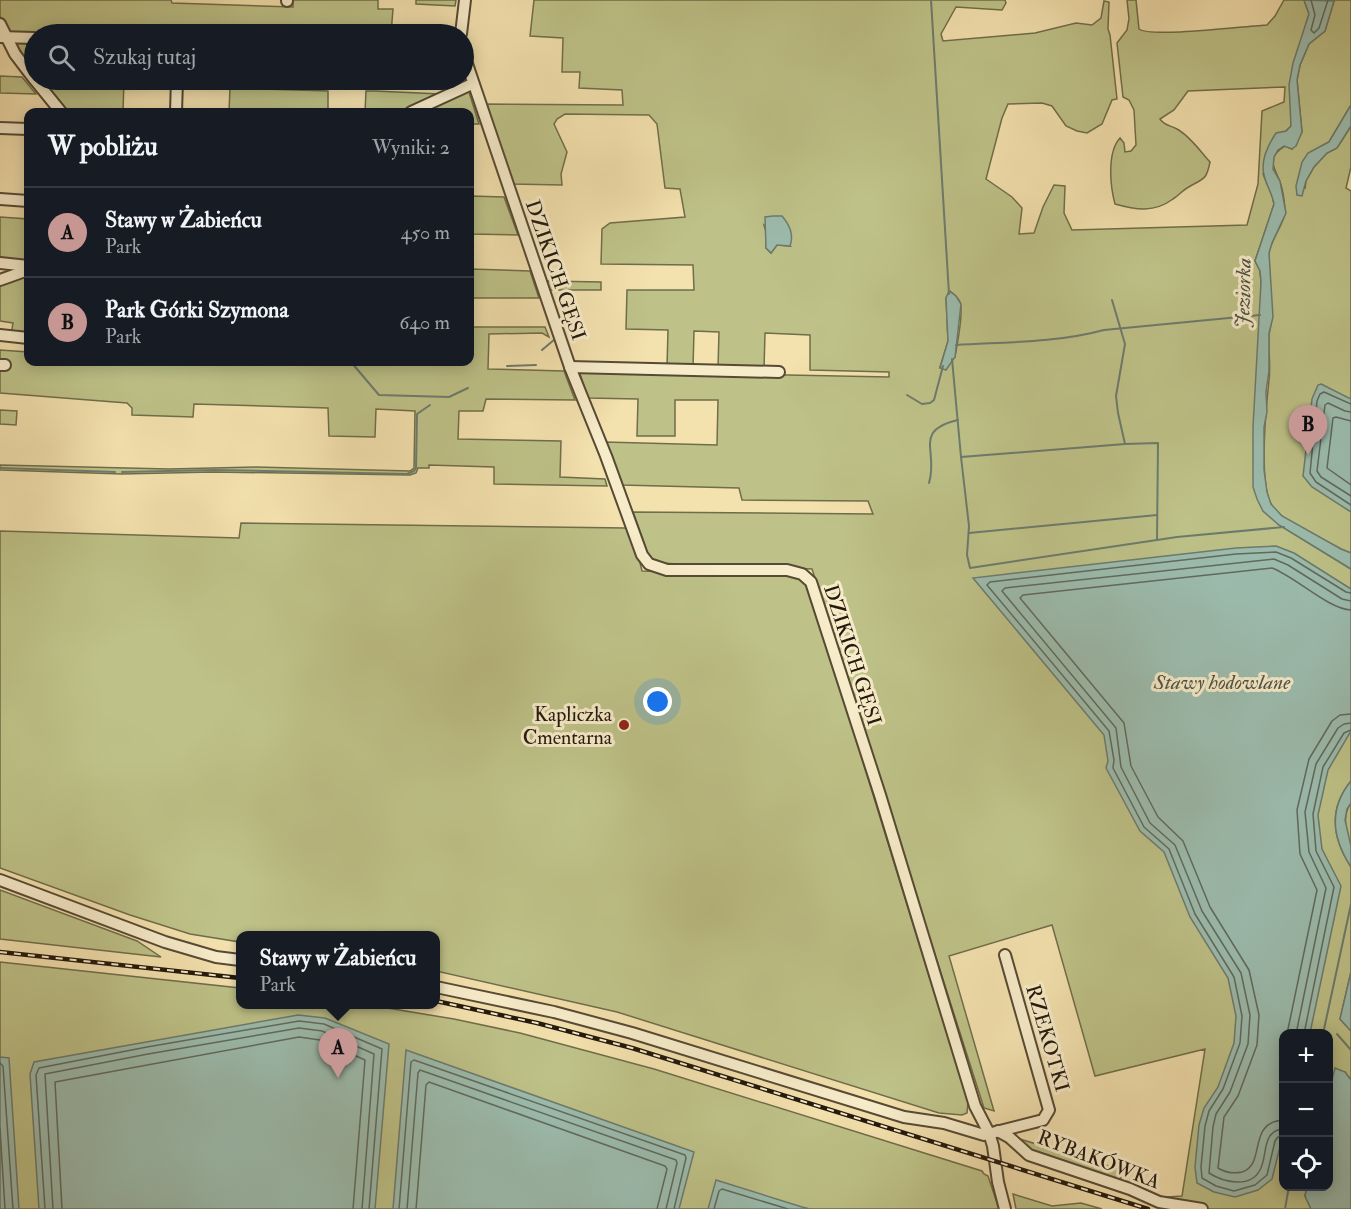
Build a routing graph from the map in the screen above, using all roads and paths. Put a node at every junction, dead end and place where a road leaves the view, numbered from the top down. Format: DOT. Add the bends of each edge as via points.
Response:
graph roads {
  1 [pos="465,0"];
  2 [pos="0,24"];
  3 [pos="462,24"];
  4 [pos="2,37"];
  5 [pos="24,38"];
  6 [pos="24,65"];
  7 [pos="44,90"];
  8 [pos="177,90"];
  9 [pos="459,90"];
  10 [pos="474,90"];
  11 [pos="58,108"];
  12 [pos="176,108"];
  13 [pos="420,108"];
  14 [pos="0,128"];
  15 [pos="24,129"];
  16 [pos="0,199"];
  17 [pos="24,201"];
  18 [pos="0,263"];
  19 [pos="24,267"];
  20 [pos="24,270"];
  21 [pos="0,280"];
  22 [pos="0,335"];
  23 [pos="24,338"];
  24 [pos="570,367"];
  25 [pos="779,372"];
  26 [pos="0,880"];
  27 [pos="1005,955"];
  28 [pos="236,960"];
  29 [pos="440,988"];
  30 [pos="994,1132"];
  31 [pos="1005,1209"];
  32 [pos="1202,1209"];
  1 -- 3 [label="street"];
  2 -- 4 [label="street"];
  4 -- 5 [label="street"];
  4 -- 6 [label="street"];
  7 -- 11 [label="street"];
  8 -- 12 [label="street"];
  9 -- 13 [label="street"];
  10 -- 24 [label="street, DZIKICH GĘSI"];
  14 -- 15 [label="street"];
  16 -- 17 [label="street"];
  18 -- 19 [label="street"];
  20 -- 21 [label="street"];
  22 -- 23 [label="street"];
  24 -- 25 [label="street"];
  24 -- 30 [label="street, DZIKICH GĘSI" via="646,562 667,570 787,570 802,574 811,582 975,1106"];
  26 -- 28 [label="street" via="165,942"];
  27 -- 30 [label="street, RZEKOTKI" via="1049,1110 1043,1120"];
  29 -- 30 [label="street" via="621,1030 904,1117 944,1123 981,1135"];
  30 -- 31 [label="street, DZIKICH GĘSI"];
  30 -- 32 [label="street, RYBAKÓWKA" via="1009,1137 1029,1155 1159,1202"];
}
